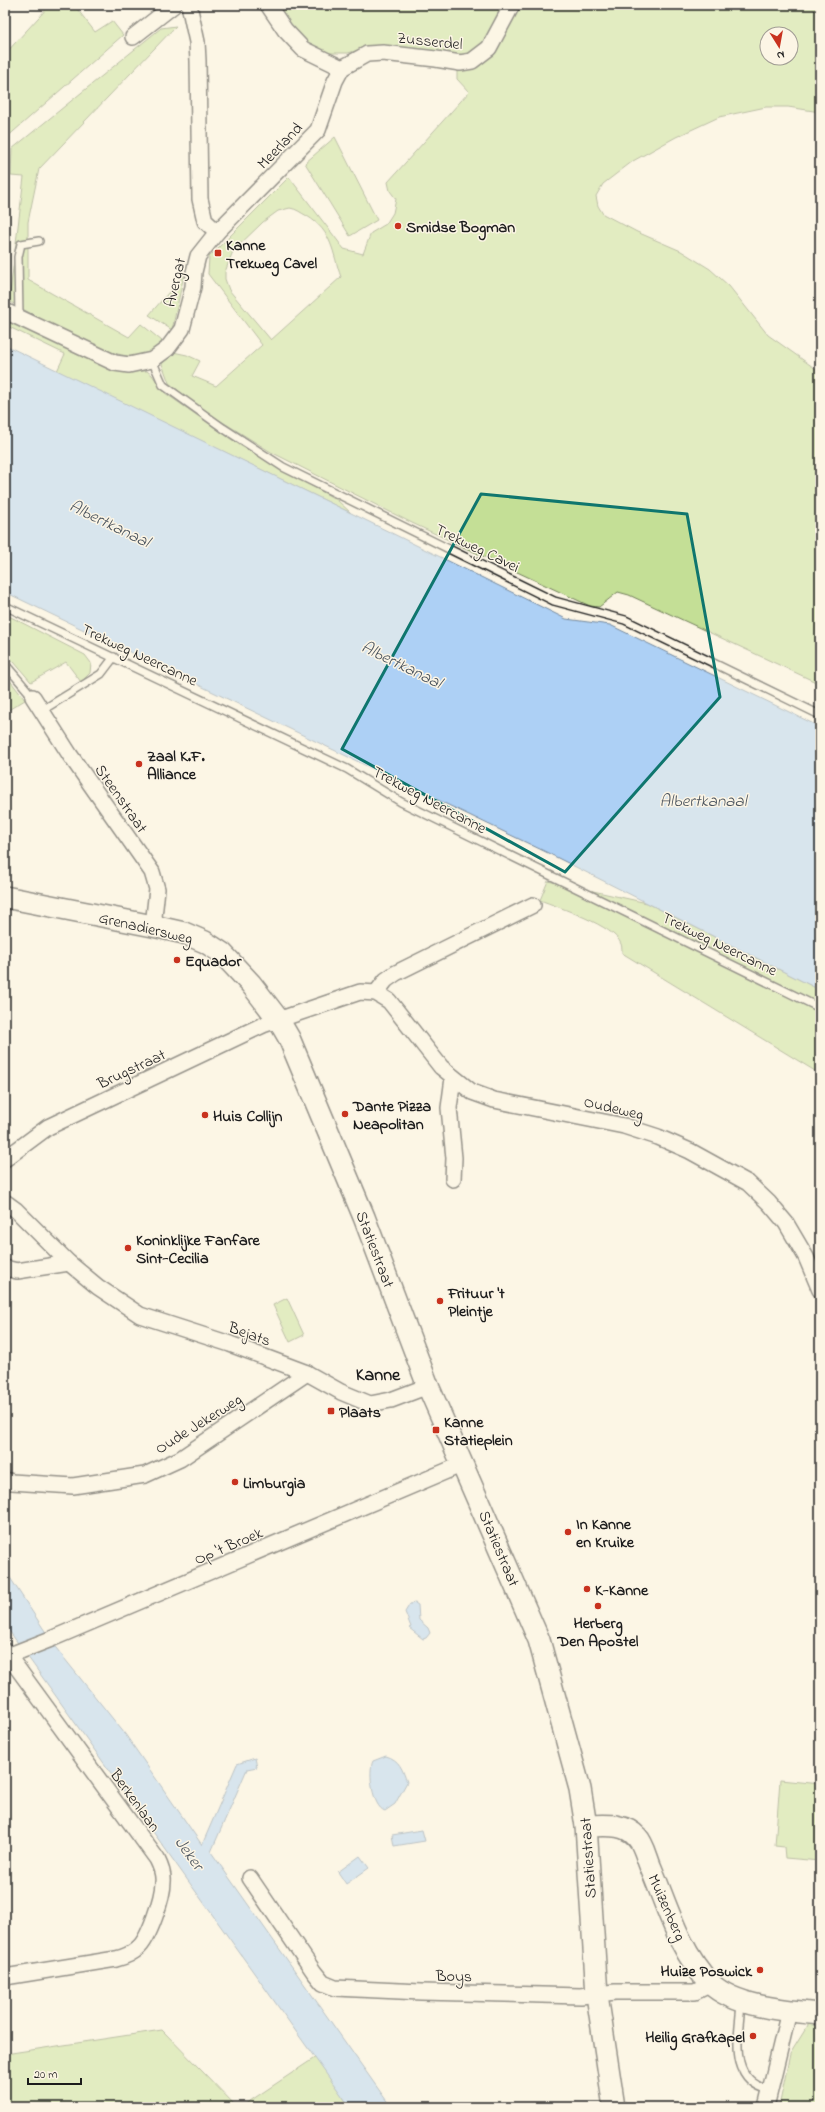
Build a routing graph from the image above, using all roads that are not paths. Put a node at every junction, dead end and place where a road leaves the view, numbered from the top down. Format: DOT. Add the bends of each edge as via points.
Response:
graph roads {
  1 [pos="174,5"];
  2 [pos="189,5"];
  3 [pos="268,5"];
  4 [pos="512,5"];
  5 [pos="133,37"];
  6 [pos="342,68"];
  7 [pos="217,232"];
  8 [pos="39,241"];
  9 [pos="5,311"];
  10 [pos="19,317"];
  11 [pos="152,360"];
  12 [pos="5,606"];
  13 [pos="114,657"];
  14 [pos="5,664"];
  15 [pos="33,697"];
  16 [pos="41,711"];
  17 [pos="820,715"];
  18 [pos="5,898"];
  19 [pos="533,905"];
  20 [pos="153,926"];
  21 [pos="376,993"];
  22 [pos="820,1008"];
  23 [pos="278,1019"];
  24 [pos="453,1078"];
  25 [pos="5,1159"];
  26 [pos="453,1180"];
  27 [pos="5,1202"];
  28 [pos="68,1263"];
  29 [pos="5,1268"];
  30 [pos="820,1290"];
  31 [pos="307,1373"];
  32 [pos="428,1386"];
  33 [pos="463,1464"];
  34 [pos="5,1480"];
  35 [pos="9,1654"];
  36 [pos="586,1826"];
  37 [pos="250,1878"];
  38 [pos="5,1977"];
  39 [pos="711,1984"];
  40 [pos="597,1995"];
  41 [pos="741,2001"];
  42 [pos="818,2010"];
  43 [pos="789,2011"];
  44 [pos="770,2090"];
  45 [pos="614,2107"];
  46 [pos="766,2107"];
  1 -- 5 [label="street"];
  2 -- 7 [label="street" via="197,42 200,199 205,221"];
  3 -- 6 [label="street" via="285,30 303,49"];
  4 -- 6 [label="street, Zusserdel" via="489,48 472,61 460,64 383,53 367,54"];
  6 -- 7 [label="street, Meerland" via="318,130"];
  7 -- 11 [label="street, Avergat" via="198,256 182,329 167,349"];
  8 -- 10 [label="lane" via="21,244 18,257"];
  9 -- 10 [label="street, Avergat"];
  10 -- 11 [label="street, Avergat" via="115,363 129,364"];
  11 -- 17 [label="lane, Trekweg Cavei" via="163,386 283,467 554,601 625,620"];
  12 -- 13 [label="lane, Trekweg Neercanne"];
  13 -- 16 [label="lane" via="101,674"];
  13 -- 22 [label="lane, Trekweg Neercanne" via="347,769 400,802"];
  14 -- 15 [label="lane"];
  15 -- 16 [label="street, Steenstraat"];
  16 -- 20 [label="street, Steenstraat" via="152,872 157,889"];
  18 -- 20 [label="main road, Grenadiersweg"];
  19 -- 21 [label="street" via="396,973 386,980"];
  20 -- 23 [label="main road, Grenadiersweg" via="184,933 222,953 265,1000"];
  21 -- 23 [label="street" via="360,992"];
  21 -- 24 [label="street, Oudeweg" via="389,1001 441,1067"];
  23 -- 25 [label="street, Brugstraat" via="48,1127"];
  23 -- 32 [label="main road, Statiestraat" via="364,1217"];
  24 -- 26 [label="street" via="449,1108 454,1158"];
  24 -- 30 [label="street, Oudeweg" via="472,1092 494,1100 624,1126 658,1137 690,1151 748,1183 786,1223 806,1257"];
  27 -- 28 [label="street, Bejats"];
  28 -- 29 [label="street" via="17,1271"];
  28 -- 31 [label="street, Bejats" via="140,1315 230,1344"];
  31 -- 32 [label="street, Bejats" via="341,1392 370,1404 391,1400"];
  31 -- 34 [label="street, Oude Jekerweg" via="180,1459 145,1476 73,1486"];
  32 -- 33 [label="main road, Statiestraat"];
  33 -- 35 [label="street, Op 't Broek" via="51,1639"];
  33 -- 36 [label="main road, Statiestraat" via="539,1640 575,1764"];
  35 -- 38 [label="street, Berkenlaan" via="157,1859 164,1883 145,1939 128,1955"];
  36 -- 39 [label="main road, Muizenberg" via="617,1826 638,1837 680,1937 695,1964"];
  36 -- 40 [label="main road, Statiestraat"];
  37 -- 40 [label="street, Boys" via="314,1972 323,1983 335,1988"];
  39 -- 40 [label="street, Boys" via="695,1992 615,1992"];
  39 -- 41 [label="main road, Muizenberg"];
  40 -- 45 [label="main road, Statiestraat"];
  41 -- 43 [label="main road, Muizenberg"];
  41 -- 44 [label="lane" via="738,2052 741,2070 751,2083"];
  42 -- 43 [label="main road, Muizenberg"];
  43 -- 44 [label="street"];
  44 -- 46 [label="street"];
}
